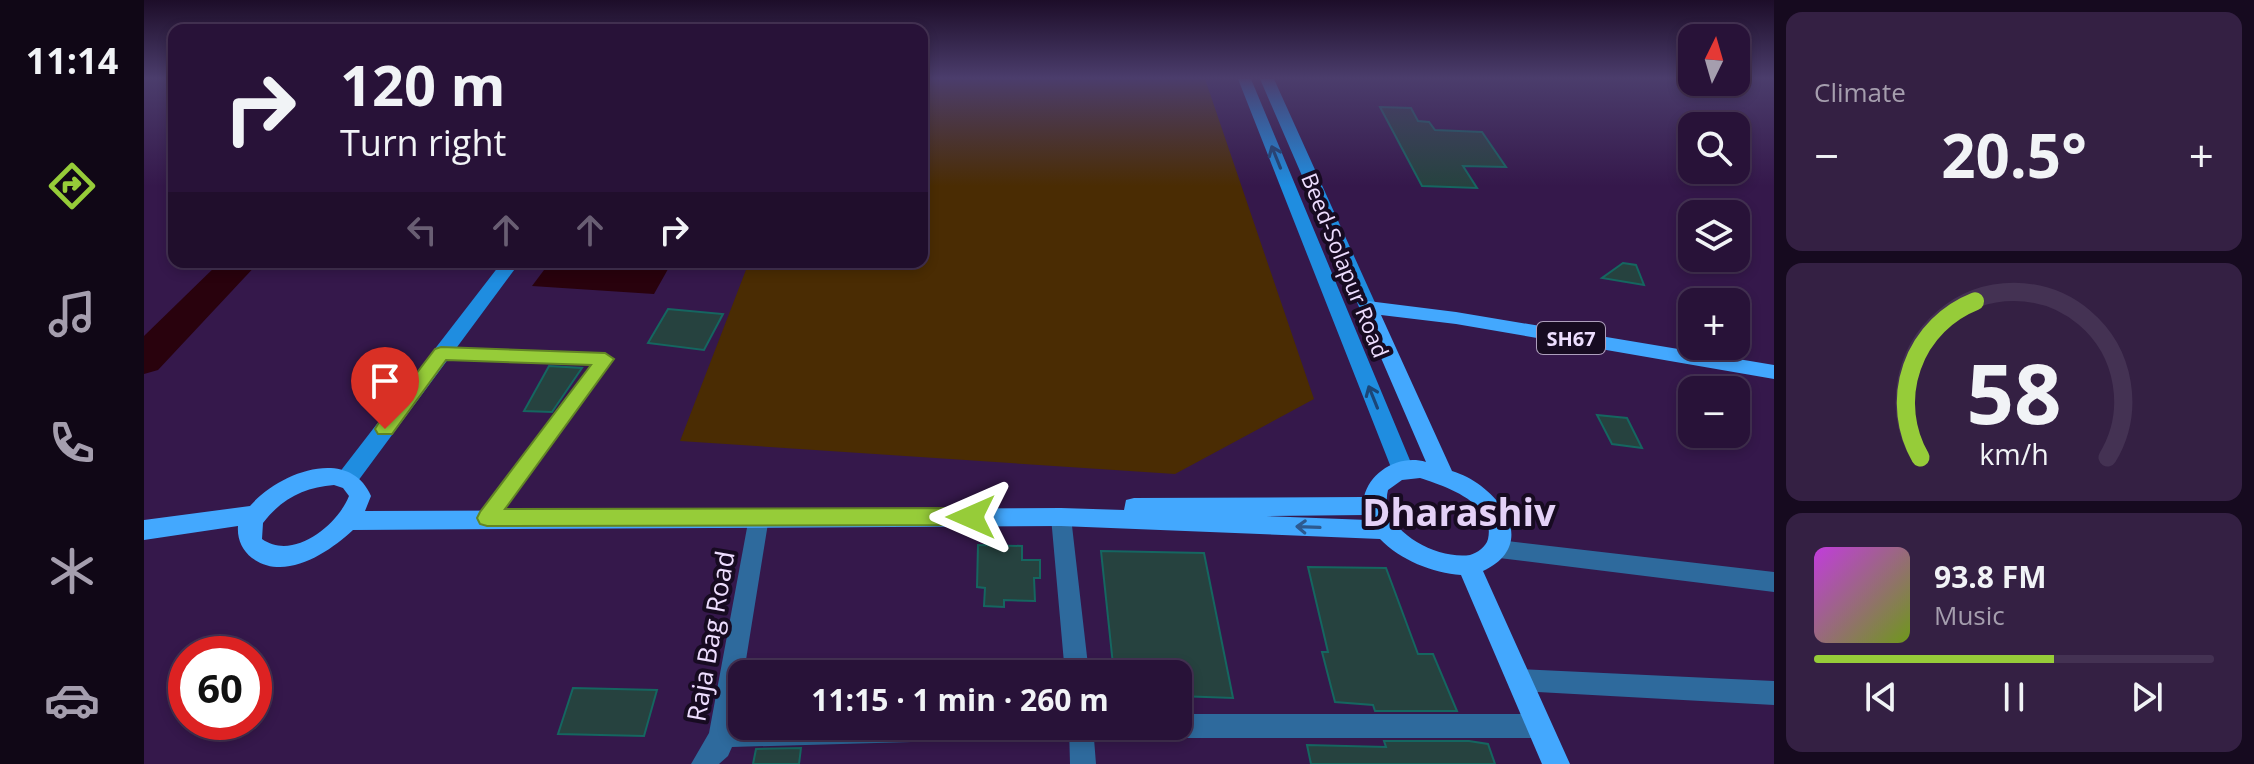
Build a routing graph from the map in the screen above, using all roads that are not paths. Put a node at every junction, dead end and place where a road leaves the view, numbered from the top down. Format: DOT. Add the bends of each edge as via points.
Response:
graph roads {
  1 [pos="1258,115"];
  2 [pos="1283,115"];
  3 [pos="495,268"];
  4 [pos="506,268"];
  5 [pos="1368,307"];
  6 [pos="441,353"];
  7 [pos="1774,372"];
  8 [pos="1403,470"];
  9 [pos="1442,473"];
  10 [pos="341,478"];
  11 [pos="1376,506"];
  12 [pos="490,513"];
  13 [pos="256,514"];
  14 [pos="354,514"];
  15 [pos="759,517"];
  16 [pos="1061,517"];
  17 [pos="144,530"];
  18 [pos="1386,530"];
  19 [pos="1499,549"];
  20 [pos="1469,566"];
  21 [pos="1774,582"];
  22 [pos="1076,660"];
  23 [pos="1519,680"];
  24 [pos="1774,693"];
  25 [pos="1192,726"];
  26 [pos="1539,726"];
  27 [pos="722,735"];
  28 [pos="728,735"];
  29 [pos="1082,740"];
  30 [pos="704,764"];
  31 [pos="716,764"];
  32 [pos="1083,764"];
  33 [pos="1556,764"];
  8 -- 1 [label="main road, Beed-Solapur Road, one-way"];
  2 -- 5 [label="main road, Beed-Solapur Road"];
  3 -- 10 [label="main road"];
  4 -- 6 [label="main road"];
  5 -- 7 [label="main road, SH67"];
  5 -- 9 [label="main road"];
  6 -- 10 [label="main road"];
  6 -- 12 [label="street" via="605,359"];
  8 -- 9 [label="main road"];
  8 -- 11 [label="main road" via="1378,484"];
  9 -- 19 [label="main road" via="1476,490 1490,504 1503,534"];
  10 -- 13 [label="main road" via="300,482"];
  10 -- 14 [label="main road" via="356,486 360,496"];
  11 -- 12 [label="main road"];
  11 -- 18 [label="main road"];
  12 -- 14 [label="main road"];
  12 -- 15 [label="main road"];
  13 -- 14 [label="main road" via="250,539 256,549 275,555 320,545"];
  13 -- 17 [label="main road"];
  15 -- 16 [label="main road"];
  15 -- 27 [label="street, Raja Bag Road"];
  18 -- 16 [label="main road, one-way"];
  16 -- 22 [label="street"];
  18 -- 20 [label="main road" via="1424,558"];
  19 -- 20 [label="main road" via="1488,560"];
  19 -- 21 [label="street"];
  20 -- 23 [label="main road"];
  23 -- 24 [label="street"];
  23 -- 26 [label="main road"];
  25 -- 26 [label="street"];
  26 -- 33 [label="main road"];
  27 -- 28 [label="street"];
  27 -- 30 [label="street"];
  27 -- 31 [label="street, Raja Bag Road"];
  29 -- 32 [label="street"];
}
